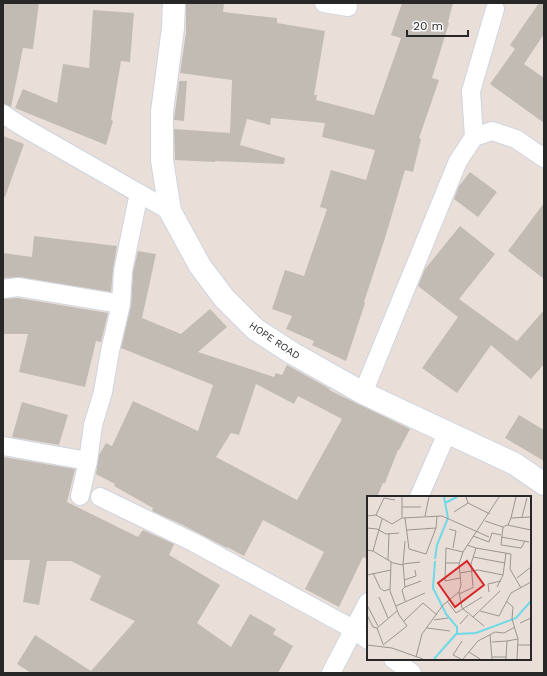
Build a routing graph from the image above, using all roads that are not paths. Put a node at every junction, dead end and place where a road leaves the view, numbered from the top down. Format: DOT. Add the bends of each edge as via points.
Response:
graph roads {
  1 [pos="174,3"];
  2 [pos="324,3"];
  3 [pos="348,7"];
  4 [pos="495,10"];
  5 [pos="3,114"];
  6 [pos="474,137"];
  7 [pos="544,158"];
  8 [pos="139,193"];
  9 [pos="170,211"];
  10 [pos="3,289"];
  11 [pos="121,304"];
  12 [pos="363,393"];
  13 [pos="447,433"];
  14 [pos="3,446"];
  15 [pos="88,461"];
  16 [pos="544,484"];
  17 [pos="80,496"];
  18 [pos="418,496"];
  19 [pos="100,497"];
  20 [pos="367,604"];
  21 [pos="354,630"];
  22 [pos="367,639"];
  23 [pos="394,660"];
  24 [pos="332,673"];
  25 [pos="412,673"];
  1 -- 9 [label="street, HOPE ROAD" via="162,112 162,160"];
  2 -- 3 [label="street"];
  4 -- 6 [label="street" via="471,91"];
  5 -- 8 [label="street" via="22,128"];
  6 -- 7 [label="street" via="492,131 516,139"];
  6 -- 12 [label="street" via="458,161"];
  8 -- 9 [label="street"];
  8 -- 11 [label="street" via="123,271"];
  9 -- 12 [label="street, HOPE ROAD" via="204,271 224,298 255,329"];
  10 -- 11 [label="street" via="18,286"];
  11 -- 15 [label="street" via="103,392 93,425"];
  12 -- 13 [label="street, HOPE ROAD"];
  13 -- 16 [label="street, HOPE ROAD" via="514,464"];
  13 -- 18 [label="street"];
  14 -- 15 [label="street"];
  15 -- 17 [label="street"];
  19 -- 21 [label="street" via="193,542"];
  20 -- 21 [label="street"];
  21 -- 22 [label="street"];
  21 -- 24 [label="street"];
  23 -- 25 [label="street"];
}
